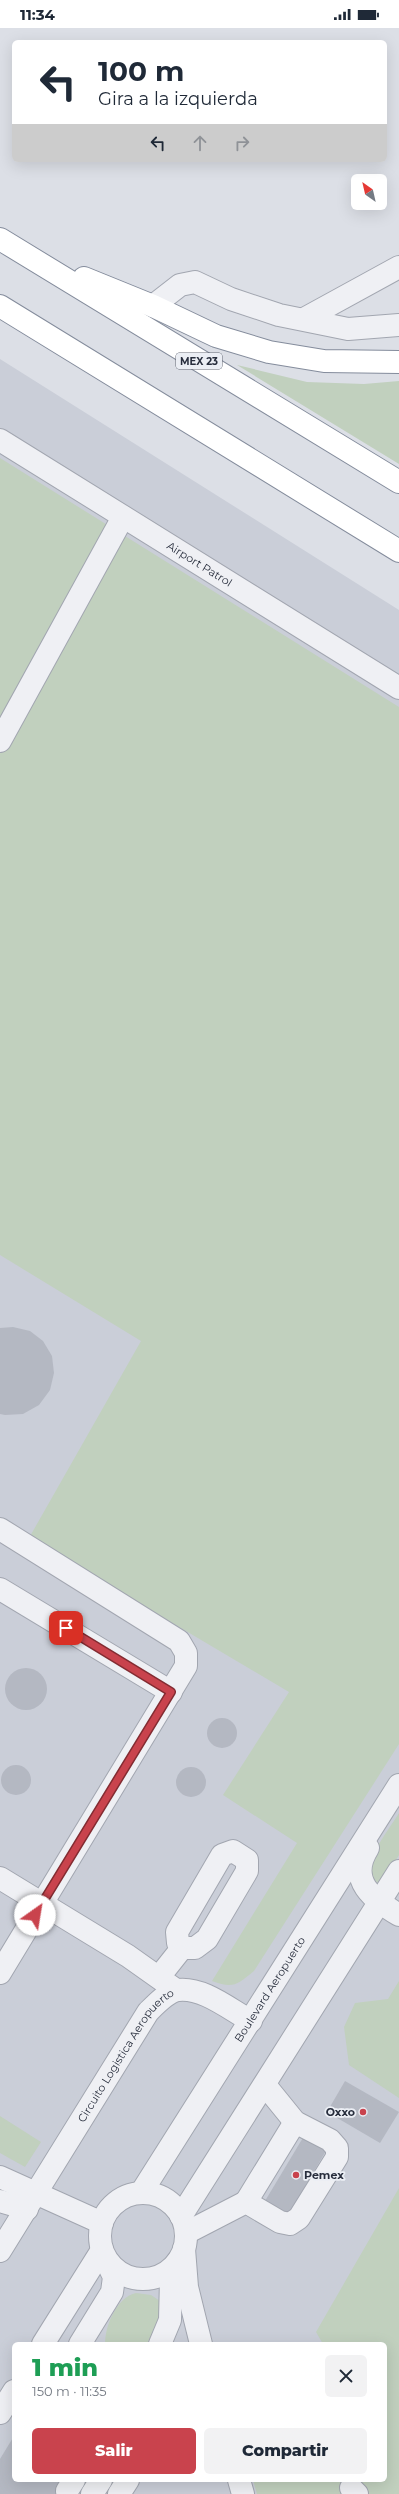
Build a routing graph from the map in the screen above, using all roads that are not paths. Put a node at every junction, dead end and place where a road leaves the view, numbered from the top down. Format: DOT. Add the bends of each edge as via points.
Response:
graph roads {
  1 [pos="0,239"];
  2 [pos="22,254"];
  3 [pos="399,267"];
  4 [pos="0,306"];
  5 [pos="154,306"];
  6 [pos="304,319"];
  7 [pos="399,325"];
  8 [pos="399,362"];
  9 [pos="0,440"];
  10 [pos="399,482"];
  11 [pos="332,509"];
  12 [pos="123,517"];
  13 [pos="399,551"];
  14 [pos="399,559"];
  15 [pos="399,688"];
  16 [pos="0,741"];
  17 [pos="0,1529"];
  18 [pos="0,1589"];
  19 [pos="171,1692"];
  20 [pos="399,1785"];
  21 [pos="399,1798"];
  22 [pos="399,1871"];
  23 [pos="0,1878"];
  24 [pos="42,1903"];
  25 [pos="380,1903"];
  26 [pos="399,1915"];
  27 [pos="182,1948"];
  28 [pos="0,1973"];
  29 [pos="158,1977"];
  30 [pos="176,1990"];
  31 [pos="251,2021"];
  32 [pos="265,2085"];
  33 [pos="295,2122"];
  34 [pos="0,2177"];
  35 [pos="141,2193"];
  36 [pos="0,2201"];
  37 [pos="31,2202"];
  38 [pos="246,2202"];
  39 [pos="102,2223"];
  40 [pos="182,2240"];
  41 [pos="0,2251"];
  42 [pos="104,2255"];
  43 [pos="92,2335"];
  44 [pos="44,2342"];
  45 [pos="161,2342"];
  46 [pos="201,2342"];
  47 [pos="12,2394"];
  48 [pos="0,2413"];
  49 [pos="84,2482"];
  50 [pos="100,2482"];
  51 [pos="113,2482"];
  52 [pos="127,2482"];
  53 [pos="240,2482"];
  54 [pos="73,2488"];
  55 [pos="92,2494"];
  56 [pos="106,2494"];
  57 [pos="119,2494"];
  58 [pos="243,2494"];
  1 -- 2 [label="highway, MEX 23"];
  2 -- 5 [label="highway"];
  2 -- 10 [label="highway, MEX 23"];
  3 -- 6 [label="street"];
  4 -- 11 [label="highway"];
  5 -- 6 [label="street" via="180,285 195,282 231,299 272,313"];
  5 -- 8 [label="highway" via="216,336 269,352 324,362"];
  6 -- 7 [label="street" via="348,329"];
  9 -- 12 [label="street, Airport Patrol"];
  11 -- 13 [label="highway"];
  11 -- 14 [label="highway"];
  12 -- 15 [label="street, Airport Patrol"];
  12 -- 16 [label="street"];
  17 -- 19 [label="street" via="179,1641 186,1653 186,1666"];
  18 -- 19 [label="street"];
  19 -- 24 [label="street"];
  20 -- 31 [label="street, Boulevard Aeropuerto"];
  21 -- 25 [label="street" via="361,1861 361,1878 370,1894"];
  22 -- 25 [label="street"];
  23 -- 24 [label="street"];
  24 -- 28 [label="street"];
  24 -- 29 [label="street"];
  25 -- 26 [label="street"];
  25 -- 32 [label="street"];
  27 -- 29 [label="street"];
  29 -- 30 [label="street"];
  30 -- 31 [label="street, Circuito Logistica Aeropuerto" via="199,1992"];
  30 -- 37 [label="street, Circuito Logistica Aeropuerto" via="160,2000 148,2012"];
  31 -- 35 [label="street, Boulevard Aeropuerto"];
  32 -- 33 [label="street"];
  32 -- 40 [label="street"];
  33 -- 38 [label="street"];
  33 -- 38 [label="street" via="330,2140 337,2148 337,2157 319,2189 299,2218 290,2224 280,2222"];
  34 -- 37 [label="street"];
  35 -- 39 [label="street" via="117,2202 108,2211"];
  35 -- 40 [label="street" via="153,2194 174,2206"];
  36 -- 37 [label="street"];
  37 -- 39 [label="street"];
  37 -- 41 [label="street, Circuito Logistica Aeropuerto"];
  38 -- 40 [label="street"];
  39 -- 42 [label="street" via="100,2236"];
  40 -- 42 [label="street" via="168,2271 156,2277 143,2279 122,2274"];
  40 -- 45 [label="street" via="171,2279 170,2320"];
  40 -- 46 [label="street" via="187,2287"];
  42 -- 43 [label="street" via="115,2284"];
  42 -- 44 [label="street"];
  47 -- 48 [label="street"];
  49 -- 54 [label="street"];
  50 -- 55 [label="street"];
  51 -- 56 [label="street"];
  52 -- 57 [label="street"];
  53 -- 58 [label="street"];
}
